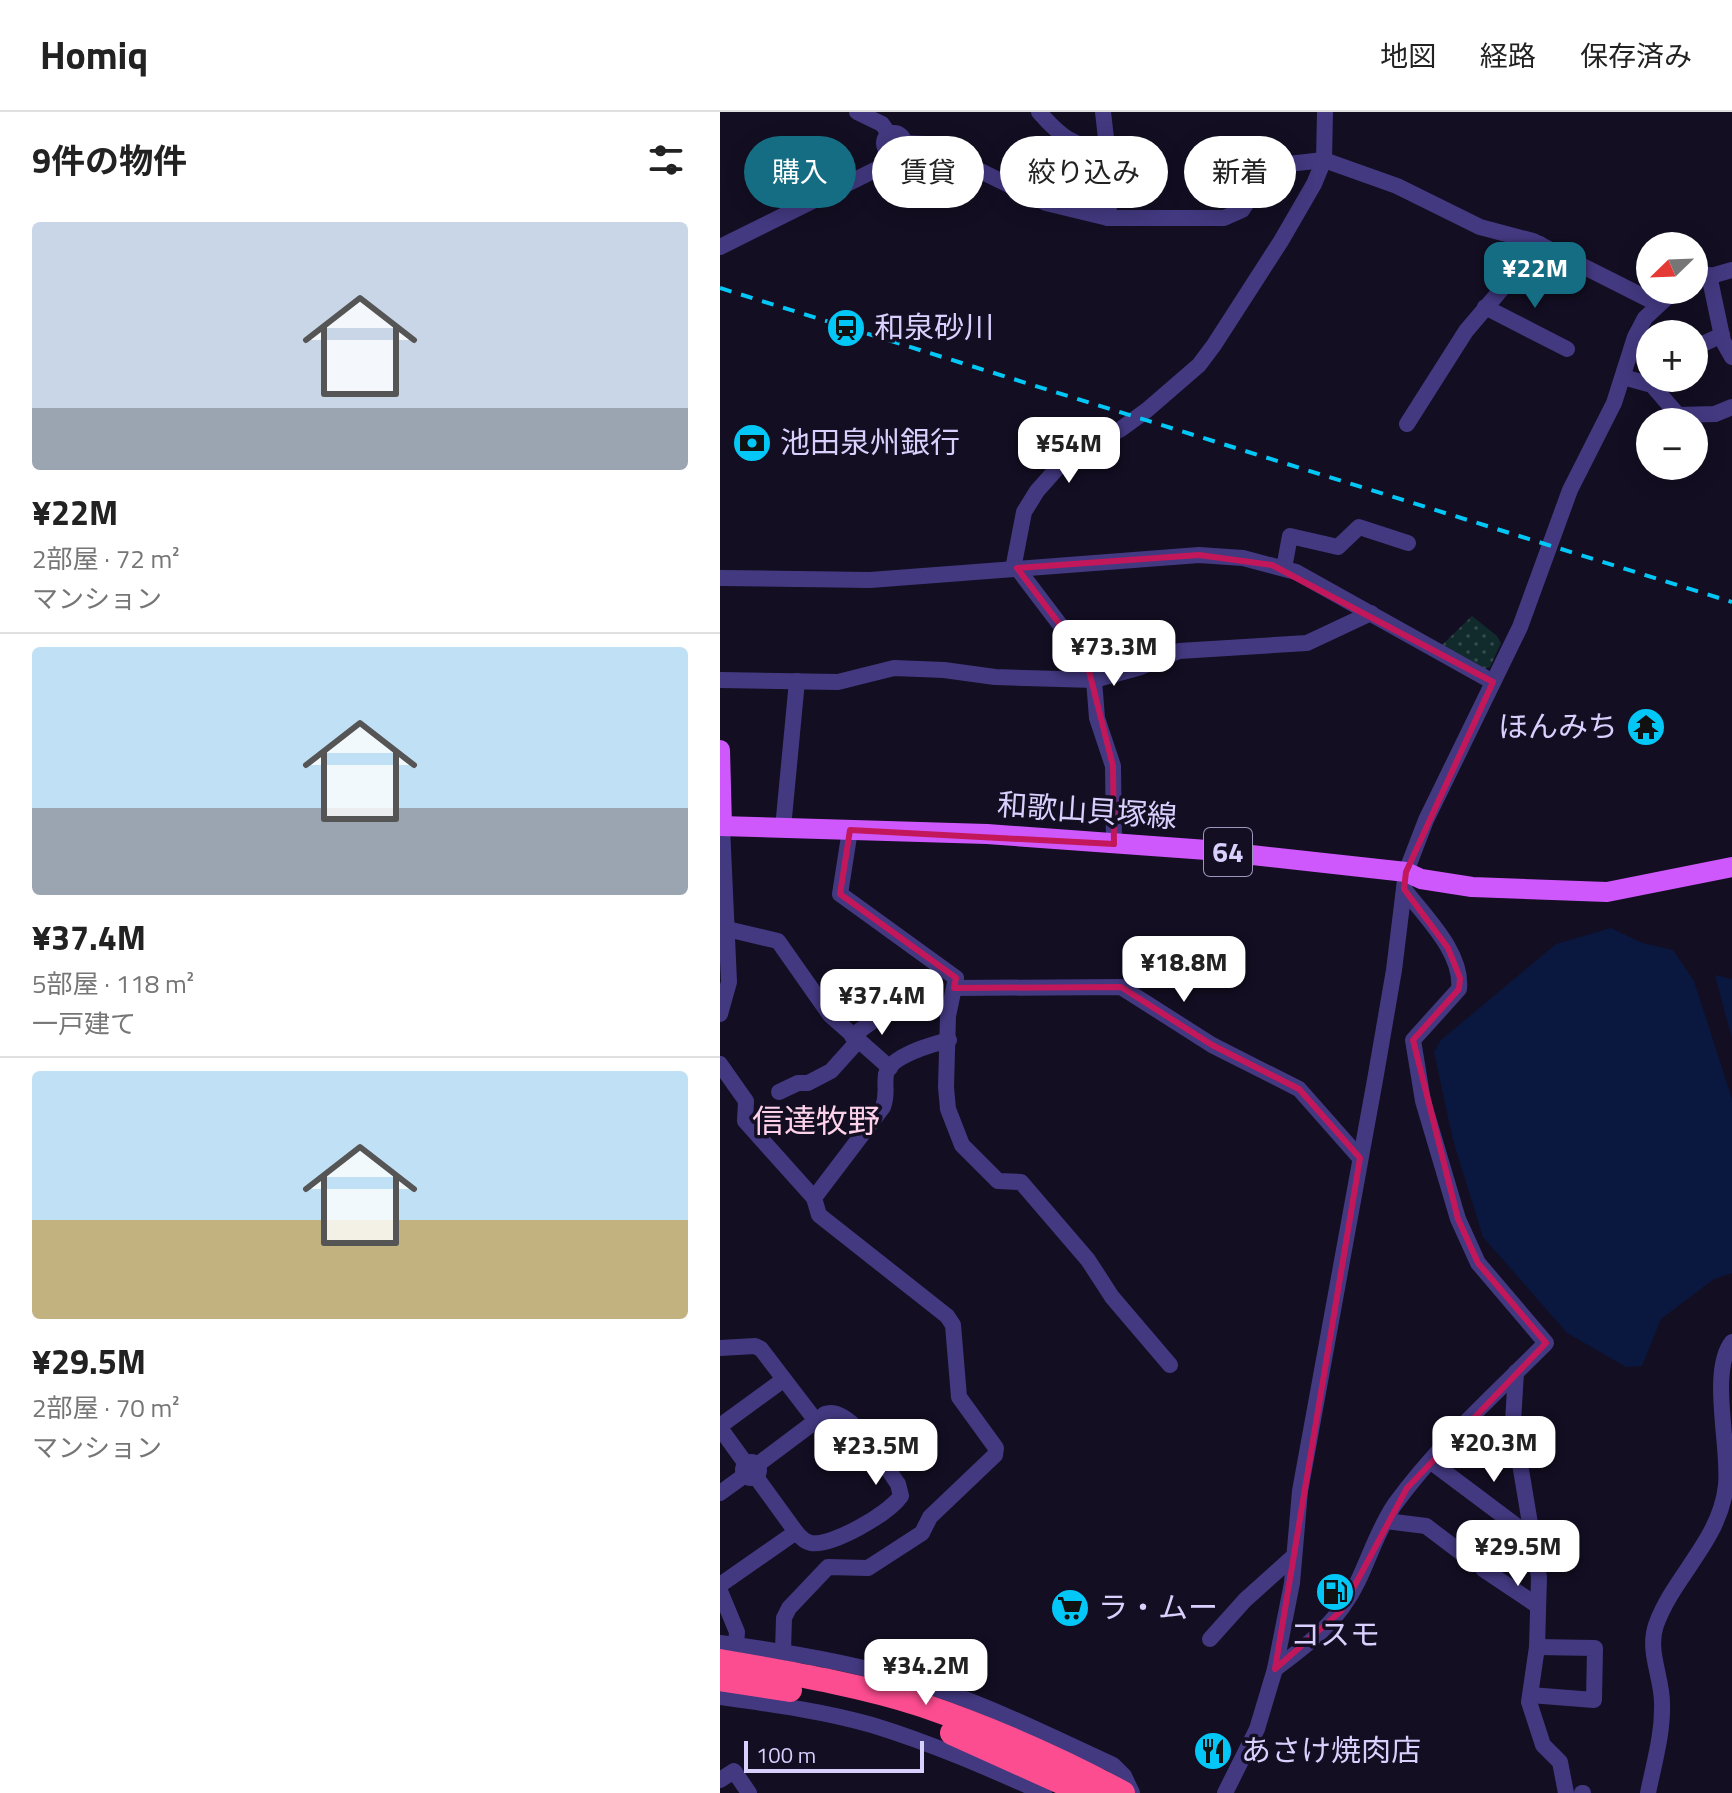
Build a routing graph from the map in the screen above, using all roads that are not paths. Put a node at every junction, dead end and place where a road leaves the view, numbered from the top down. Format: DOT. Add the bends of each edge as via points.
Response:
graph roads {
  1 [pos="857,112"];
  2 [pos="1039,112"];
  3 [pos="1103,112"];
  4 [pos="1325,112"];
  5 [pos="899,136"];
  6 [pos="1063,136"];
  7 [pos="1105,136"];
  8 [pos="1324,160"];
  9 [pos="872,171"];
  10 [pos="984,173"];
  11 [pos="1109,208"];
  12 [pos="1108,218"];
  13 [pos="1540,244"];
  14 [pos="720,247"];
  15 [pos="1732,270"];
  16 [pos="1708,276"];
  17 [pos="1636,293"];
  18 [pos="1708,297"];
  19 [pos="1658,304"];
  20 [pos="1485,307"];
  21 [pos="1722,335"];
  22 [pos="1708,342"];
  23 [pos="1567,349"];
  24 [pos="1732,357"];
  25 [pos="1623,377"];
  26 [pos="1732,407"];
  27 [pos="1407,424"];
  28 [pos="1408,543"];
  29 [pos="1284,568"];
  30 [pos="1015,569"];
  31 [pos="720,578"];
  32 [pos="1371,613"];
  33 [pos="720,680"];
  34 [pos="1094,680"];
  35 [pos="797,681"];
  36 [pos="1493,682"];
  37 [pos="720,750"];
  38 [pos="721,826"];
  39 [pos="783,828"];
  40 [pos="850,830"];
  41 [pos="1114,844"];
  42 [pos="1732,867"];
  43 [pos="1405,880"];
  44 [pos="727,929"];
  45 [pos="954,988"];
  46 [pos="891,1008"];
  47 [pos="720,1014"];
  48 [pos="855,1038"];
  49 [pos="949,1040"];
  50 [pos="720,1064"];
  51 [pos="890,1068"];
  52 [pos="779,1092"];
  53 [pos="1360,1158"];
  54 [pos="814,1198"];
  55 [pos="1732,1342"];
  56 [pos="720,1348"];
  57 [pos="1170,1365"];
  58 [pos="1516,1372"];
  59 [pos="783,1380"];
  60 [pos="816,1421"];
  61 [pos="720,1427"];
  62 [pos="1430,1461"];
  63 [pos="751,1470"];
  64 [pos="720,1493"];
  65 [pos="1386,1521"];
  66 [pos="796,1532"];
  67 [pos="1534,1539"];
  68 [pos="1294,1556"];
  69 [pos="1467,1557"];
  70 [pos="1483,1569"];
  71 [pos="720,1588"];
  72 [pos="1538,1606"];
  73 [pos="1210,1639"];
  74 [pos="1537,1647"];
  75 [pos="725,1650"];
  76 [pos="783,1651"];
  77 [pos="1275,1669"];
  78 [pos="720,1679"];
  79 [pos="1530,1695"];
  80 [pos="720,1697"];
  81 [pos="720,1780"];
  82 [pos="749,1793"];
  83 [pos="1044,1793"];
  84 [pos="1085,1793"];
  85 [pos="1123,1793"];
  86 [pos="1132,1793"];
  87 [pos="1225,1793"];
  88 [pos="1566,1793"];
  89 [pos="1648,1793"];
  1 -- 5 [label="street"];
  2 -- 6 [label="street"];
  3 -- 7 [label="street"];
  4 -- 8 [label="street"];
  8 -- 12 [label="street" via="1288,164 1264,177 1242,210 1224,218"];
  8 -- 13 [label="street" via="1397,186 1480,227"];
  8 -- 30 [label="street" via="1281,241 1199,365 1129,423 1069,455 1037,491 1024,512"];
  9 -- 14 [label="street"];
  10 -- 12 [label="street" via="1046,203"];
  11 -- 12 [label="street"];
  13 -- 17 [label="street"];
  13 -- 20 [label="street"];
  15 -- 16 [label="street"];
  18 -- 21 [label="street"];
  19 -- 25 [label="street" via="1635,337"];
  20 -- 23 [label="street"];
  20 -- 27 [label="street"];
  21 -- 22 [label="street"];
  21 -- 24 [label="street"];
  25 -- 26 [label="street" via="1652,385 1678,415 1715,414"];
  25 -- 36 [label="street" via="1570,490 1520,627"];
  28 -- 29 [label="street" via="1359,527 1338,547 1290,536"];
  29 -- 30 [label="street" via="1199,555"];
  29 -- 32 [label="street"];
  30 -- 31 [label="street" via="870,580"];
  30 -- 34 [label="street" via="1086,659"];
  32 -- 34 [label="street" via="1307,643 1179,651"];
  32 -- 36 [label="street"];
  33 -- 35 [label="street"];
  34 -- 35 [label="street" via="894,668 838,682"];
  34 -- 41 [label="street" via="1097,718 1113,766"];
  35 -- 39 [label="street"];
  36 -- 43 [label="street" via="1426,820"];
  37 -- 38 [label="main road"];
  38 -- 39 [label="main road, 和歌山貝塚線 / 64"];
  38 -- 44 [label="street"];
  39 -- 40 [label="main road, 和歌山貝塚線 / 64"];
  40 -- 41 [label="main road, 和歌山貝塚線 / 64"];
  40 -- 45 [label="street" via="840,894 956,978"];
  41 -- 43 [label="main road, 和歌山貝塚線 / 64" via="1222,851"];
  42 -- 43 [label="main road, 和歌山貝塚線 / 64" via="1607,892"];
  43 -- 53 [label="street"];
  43 -- 58 [label="street" via="1448,948 1460,978 1459,989 1413,1040 1423,1101 1458,1219 1478,1263 1546,1343"];
  44 -- 47 [label="street" via="729,982"];
  44 -- 48 [label="street" via="778,941 830,1015"];
  45 -- 49 [label="street"];
  45 -- 53 [label="street" via="1121,987 1212,1045 1299,1089"];
  46 -- 48 [label="street"];
  48 -- 51 [label="street"];
  48 -- 52 [label="street" via="831,1071"];
  49 -- 51 [label="street" via="917,1048"];
  49 -- 57 [label="street" via="948,1109 962,1145 998,1181 1021,1182"];
  50 -- 54 [label="street" via="746,1101 745,1121"];
  51 -- 54 [label="street" via="883,1107"];
  53 -- 68 [label="street" via="1300,1491"];
  54 -- 76 [label="street" via="819,1215 947,1316 953,1325 959,1397 996,1448 995,1455 930,1517 922,1533 868,1568 828,1567 789,1608"];
  55 -- 89 [label="street" via="1722,1366 1727,1454 1719,1516 1655,1628 1662,1725"];
  56 -- 59 [label="street" via="761,1349"];
  58 -- 62 [label="street"];
  58 -- 67 [label="street" via="1513,1422"];
  59 -- 60 [label="street"];
  59 -- 61 [label="street"];
  60 -- 63 [label="street"];
  60 -- 66 [label="street" via="832,1412 846,1416 898,1484 901,1496 850,1533 814,1544"];
  61 -- 63 [label="street"];
  62 -- 65 [label="street"];
  62 -- 67 [label="street"];
  63 -- 64 [label="street"];
  63 -- 66 [label="street"];
  65 -- 69 [label="street" via="1426,1526"];
  65 -- 77 [label="street" via="1341,1611 1319,1637"];
  66 -- 71 [label="street"];
  67 -- 72 [label="street"];
  68 -- 73 [label="street"];
  68 -- 77 [label="street"];
  70 -- 72 [label="street"];
  71 -- 75 [label="street" via="737,1632"];
  72 -- 74 [label="street"];
  74 -- 79 [label="street"];
  74 -- 79 [label="street" via="1595,1648 1594,1700"];
  75 -- 76 [label="street"];
  75 -- 85 [label="highway" via="920,1705 1001,1734"];
  76 -- 86 [label="street" via="907,1679 973,1703 1113,1765"];
  77 -- 87 [label="street" via="1257,1729"];
  78 -- 84 [label="highway" via="886,1710 978,1743"];
  79 -- 88 [label="street" via="1535,1725 1543,1745 1560,1762"];
  80 -- 83 [label="street" via="870,1725"];
  81 -- 82 [label="street" via="734,1771"];
}
